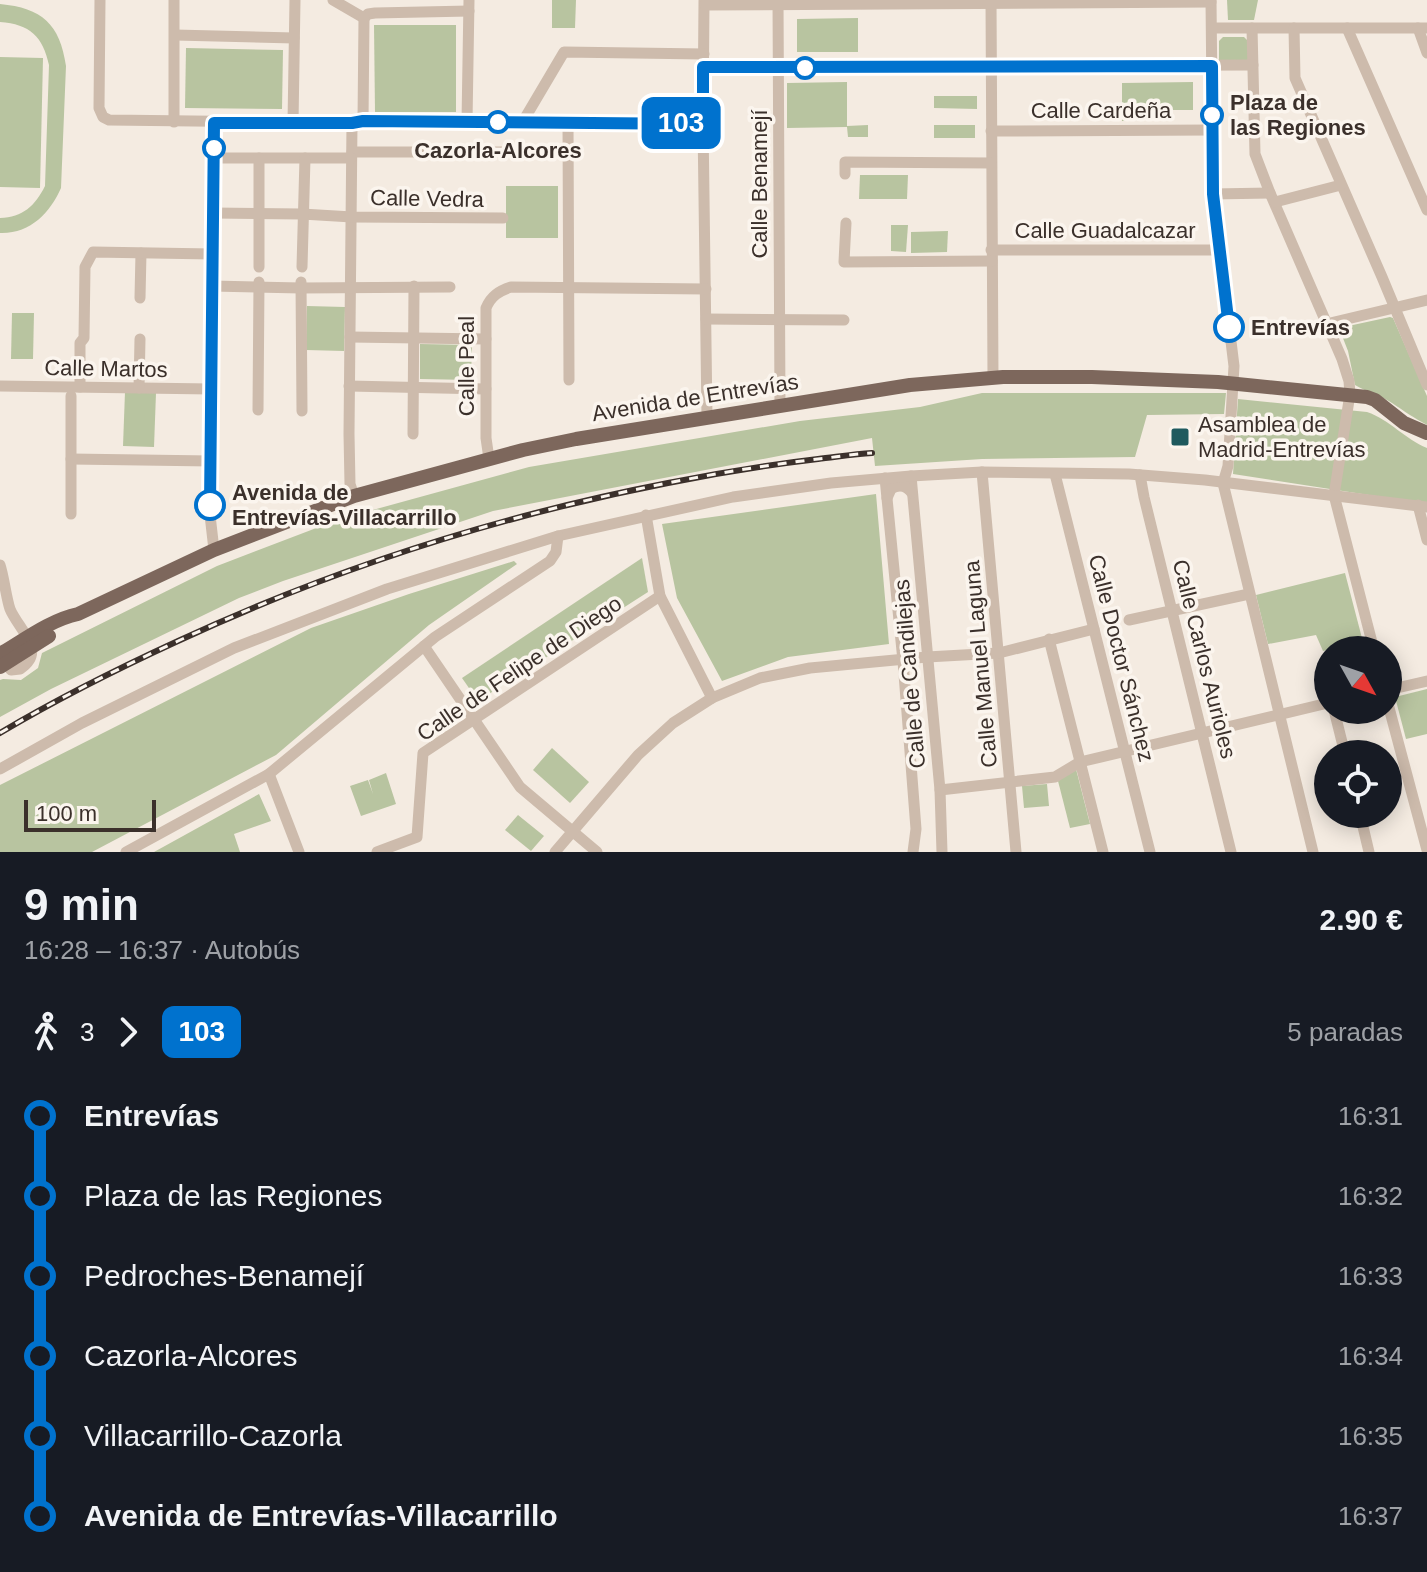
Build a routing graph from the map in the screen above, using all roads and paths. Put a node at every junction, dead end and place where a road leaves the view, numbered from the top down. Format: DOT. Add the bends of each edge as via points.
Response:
graph roads {
  1 [pos="100,0"];
  2 [pos="174,0"];
  3 [pos="295,0"];
  4 [pos="333,0"];
  5 [pos="1211,1"];
  6 [pos="704,2"];
  7 [pos="778,2"];
  8 [pos="846,2"];
  9 [pos="991,2"];
  10 [pos="469,6"];
  11 [pos="364,18"];
  12 [pos="1212,28"];
  13 [pos="1252,28"];
  14 [pos="1294,28"];
  15 [pos="1347,28"];
  16 [pos="1422,28"];
  17 [pos="175,35"];
  18 [pos="294,38"];
  19 [pos="1427,53"];
  20 [pos="704,54"];
  21 [pos="1253,65"];
  22 [pos="1212,66"];
  23 [pos="703,67"];
  24 [pos="991,67"];
  25 [pos="779,68"];
  26 [pos="174,122"];
  27 [pos="357,122"];
  28 [pos="467,122"];
  29 [pos="568,122"];
  30 [pos="214,123"];
  31 [pos="293,123"];
  32 [pos="522,123"];
  33 [pos="703,124"];
  34 [pos="1212,130"];
  35 [pos="991,131"];
  36 [pos="503,152"];
  37 [pos="352,155"];
  38 [pos="213,158"];
  39 [pos="259,158"];
  40 [pos="305,158"];
  41 [pos="991,163"];
  42 [pos="845,174"];
  43 [pos="1341,185"];
  44 [pos="1213,194"];
  45 [pos="1272,198"];
  46 [pos="1427,210"];
  47 [pos="213,213"];
  48 [pos="260,214"];
  49 [pos="302,214"];
  50 [pos="352,217"];
  51 [pos="503,218"];
  52 [pos="846,223"];
  53 [pos="1219,250"];
  54 [pos="141,253"];
  55 [pos="212,254"];
  56 [pos="992,255"];
  57 [pos="259,267"];
  58 [pos="302,267"];
  59 [pos="259,284"];
  60 [pos="301,285"];
  61 [pos="212,286"];
  62 [pos="414,286"];
  63 [pos="450,287"];
  64 [pos="568,287"];
  65 [pos="350,288"];
  66 [pos="706,289"];
  67 [pos="140,298"];
  68 [pos="1427,300"];
  69 [pos="1396,309"];
  70 [pos="706,319"];
  71 [pos="779,320"];
  72 [pos="844,320"];
  73 [pos="1326,324"];
  74 [pos="350,337"];
  75 [pos="414,338"];
  76 [pos="140,339"];
  77 [pos="486,339"];
  78 [pos="993,378"];
  79 [pos="569,380"];
  80 [pos="1233,382"];
  81 [pos="1427,385"];
  82 [pos="0,386"];
  83 [pos="349,386"];
  84 [pos="414,387"];
  85 [pos="139,388"];
  86 [pos="211,389"];
  87 [pos="486,389"];
  88 [pos="75,392"];
  89 [pos="1350,394"];
  90 [pos="780,405"];
  91 [pos="258,410"];
  92 [pos="302,411"];
  93 [pos="707,417"];
  94 [pos="1427,433"];
  95 [pos="413,434"];
  96 [pos="71,459"];
  97 [pos="489,459"];
  98 [pos="211,461"];
  99 [pos="982,472"];
  100 [pos="1055,474"];
  101 [pos="1140,475"];
  102 [pos="911,476"];
  103 [pos="885,478"];
  104 [pos="1223,483"];
  105 [pos="912,493"];
  106 [pos="1334,495"];
  107 [pos="354,496"];
  108 [pos="887,498"];
  109 [pos="1422,506"];
  110 [pos="71,514"];
  111 [pos="646,515"];
  112 [pos="558,536"];
  113 [pos="1427,540"];
  114 [pos="214,550"];
  115 [pos="0,565"];
  116 [pos="1249,594"];
  117 [pos="660,596"];
  118 [pos="5,607"];
  119 [pos="1173,610"];
  120 [pos="1129,620"];
  121 [pos="1094,629"];
  122 [pos="1370,636"];
  123 [pos="1049,639"];
  124 [pos="30,642"];
  125 [pos="424,646"];
  126 [pos="999,653"];
  127 [pos="927,657"];
  128 [pos="1,660"];
  129 [pos="903,661"];
  130 [pos="1427,681"];
  131 [pos="1402,687"];
  132 [pos="712,698"];
  133 [pos="1314,706"];
  134 [pos="1279,714"];
  135 [pos="475,719"];
  136 [pos="1393,724"];
  137 [pos="1202,733"];
  138 [pos="1124,752"];
  139 [pos="1080,762"];
  140 [pos="0,769"];
  141 [pos="269,774"];
  142 [pos="1010,783"];
  143 [pos="940,790"];
  144 [pos="1363,828"];
  145 [pos="573,831"];
  146 [pos="1427,850"];
  147 [pos="126,852"];
  148 [pos="299,852"];
  149 [pos="377,852"];
  150 [pos="555,852"];
  151 [pos="597,852"];
  152 [pos="913,852"];
  153 [pos="942,852"];
  154 [pos="1016,852"];
  155 [pos="1103,852"];
  156 [pos="1150,852"];
  157 [pos="1231,852"];
  158 [pos="1313,852"];
  159 [pos="1369,852"];
  1 -- 26 [label="street" via="103,117"];
  2 -- 17 [label="street"];
  3 -- 18 [label="street"];
  4 -- 11 [label="street"];
  5 -- 9 [label="street"];
  5 -- 12 [label="street"];
  6 -- 7 [label="street"];
  6 -- 20 [label="street"];
  7 -- 8 [label="street"];
  7 -- 25 [label="street, Calle Benamejí"];
  8 -- 9 [label="street"];
  9 -- 24 [label="street"];
  10 -- 11 [label="street"];
  10 -- 28 [label="street"];
  11 -- 27 [label="street, Calle Vedra"];
  12 -- 13 [label="street"];
  12 -- 22 [label="street"];
  13 -- 14 [label="street"];
  13 -- 21 [label="street"];
  14 -- 15 [label="street"];
  14 -- 43 [label="street" via="1295,78"];
  15 -- 16 [label="street"];
  15 -- 46 [label="street"];
  16 -- 19 [label="street"];
  17 -- 18 [label="street"];
  17 -- 26 [label="street"];
  18 -- 31 [label="street"];
  20 -- 23 [label="street"];
  20 -- 32 [label="street" via="564,52"];
  21 -- 22 [label="street"];
  21 -- 45 [label="street" via="1255,154"];
  22 -- 24 [label="street"];
  22 -- 34 [label="street"];
  23 -- 25 [label="street"];
  23 -- 33 [label="street"];
  24 -- 25 [label="street"];
  24 -- 35 [label="street"];
  25 -- 71 [label="street, Calle Benamejí"];
  26 -- 30 [label="street"];
  27 -- 28 [label="street"];
  27 -- 31 [label="street"];
  27 -- 37 [label="street, Calle Vedra"];
  28 -- 32 [label="street"];
  29 -- 32 [label="street"];
  29 -- 33 [label="street"];
  29 -- 64 [label="street"];
  30 -- 31 [label="street"];
  30 -- 38 [label="street"];
  33 -- 66 [label="street"];
  34 -- 35 [label="street, Calle Cardeña"];
  34 -- 44 [label="street"];
  35 -- 41 [label="street"];
  36 -- 37 [label="street, Calle Vedra"];
  37 -- 40 [label="street"];
  37 -- 50 [label="street, Calle Vedra"];
  38 -- 39 [label="street"];
  38 -- 47 [label="street"];
  39 -- 40 [label="street"];
  39 -- 48 [label="street"];
  40 -- 49 [label="street"];
  41 -- 42 [label="street" via="845,162"];
  41 -- 56 [label="street"];
  43 -- 45 [label="street"];
  43 -- 69 [label="street"];
  44 -- 45 [label="street"];
  44 -- 53 [label="street"];
  45 -- 73 [label="street"];
  47 -- 48 [label="street"];
  47 -- 55 [label="street"];
  48 -- 49 [label="street"];
  48 -- 57 [label="street"];
  49 -- 50 [label="street"];
  49 -- 58 [label="street"];
  50 -- 51 [label="street, Calle Vedra"];
  50 -- 65 [label="street, Calle Vedra"];
  52 -- 56 [label="street, Calle Guadalcazar" via="844,262"];
  53 -- 56 [label="street, Calle Guadalcazar"];
  53 -- 80 [label="street"];
  54 -- 55 [label="street"];
  54 -- 67 [label="street"];
  54 -- 88 [label="street" via="93,252 85,267 84,338"];
  55 -- 61 [label="street"];
  56 -- 78 [label="street"];
  59 -- 60 [label="street"];
  59 -- 61 [label="street"];
  59 -- 91 [label="street"];
  60 -- 65 [label="street"];
  60 -- 92 [label="street"];
  61 -- 86 [label="street"];
  62 -- 63 [label="street"];
  62 -- 65 [label="street"];
  62 -- 75 [label="street"];
  64 -- 66 [label="street"];
  64 -- 77 [label="street, Calle Peal" via="502,290 488,301"];
  64 -- 79 [label="street"];
  65 -- 74 [label="street, Calle Vedra"];
  66 -- 70 [label="street"];
  68 -- 69 [label="street"];
  69 -- 73 [label="street"];
  69 -- 81 [label="street"];
  70 -- 71 [label="street"];
  70 -- 93 [label="street"];
  71 -- 72 [label="street"];
  71 -- 90 [label="street, Calle Benamejí"];
  73 -- 89 [label="street" via="1347,371"];
  74 -- 75 [label="street"];
  74 -- 83 [label="street, Calle Vedra"];
  75 -- 77 [label="street"];
  75 -- 84 [label="street"];
  76 -- 85 [label="street"];
  77 -- 87 [label="street, Calle Peal"];
  78 -- 80 [label="main road, Avenida de Entrevías"];
  78 -- 90 [label="main road, Avenida de Entrevías"];
  80 -- 89 [label="main road, Avenida de Entrevías"];
  80 -- 104 [label="street"];
  82 -- 88 [label="street, Calle Martos"];
  83 -- 84 [label="street"];
  83 -- 107 [label="street, Calle Vedra"];
  84 -- 87 [label="street"];
  84 -- 95 [label="street"];
  85 -- 86 [label="street, Calle Martos"];
  85 -- 88 [label="street, Calle Martos"];
  86 -- 98 [label="street"];
  87 -- 97 [label="street, Calle Peal"];
  88 -- 96 [label="street, Calle Martos"];
  89 -- 94 [label="main road, Avenida de Entrevías" via="1375,400"];
  89 -- 106 [label="street"];
  90 -- 93 [label="main road, Avenida de Entrevías"];
  93 -- 97 [label="main road, Avenida de Entrevías"];
  96 -- 98 [label="street"];
  96 -- 110 [label="street, Calle Martos"];
  97 -- 107 [label="main road, Avenida de Entrevías"];
  98 -- 114 [label="street"];
  99 -- 100 [label="street"];
  99 -- 102 [label="street"];
  99 -- 126 [label="street, Calle Manuel Laguna"];
  100 -- 101 [label="street"];
  100 -- 121 [label="street, Calle Doctor Sánchez"];
  101 -- 104 [label="street"];
  101 -- 119 [label="street, Calle Carlos Aurioles"];
  102 -- 103 [label="street"];
  102 -- 105 [label="street, Calle de Candilejas"];
  103 -- 108 [label="street, Calle de Candilejas"];
  103 -- 111 [label="street" via="733,497"];
  104 -- 106 [label="street"];
  104 -- 116 [label="street"];
  105 -- 108 [label="street" via="898,486"];
  105 -- 127 [label="street, Calle de Candilejas"];
  106 -- 109 [label="street"];
  106 -- 122 [label="street"];
  107 -- 114 [label="main road, Avenida de Entrevías"];
  108 -- 129 [label="street, Calle de Candilejas"];
  109 -- 113 [label="street"];
  111 -- 112 [label="street"];
  111 -- 117 [label="street"];
  112 -- 125 [label="street" via="550,561"];
  112 -- 140 [label="street" via="387,589 234,648"];
  114 -- 124 [label="main road, Avenida de Entrevías"];
  115 -- 118 [label="street"];
  116 -- 119 [label="street"];
  116 -- 134 [label="street"];
  117 -- 132 [label="street"];
  117 -- 135 [label="street, Calle de Felipe de Diego"];
  118 -- 124 [label="street"];
  119 -- 120 [label="street"];
  119 -- 137 [label="street, Calle Carlos Aurioles"];
  121 -- 123 [label="street"];
  121 -- 138 [label="street, Calle Doctor Sánchez"];
  123 -- 126 [label="street"];
  123 -- 139 [label="street"];
  124 -- 128 [label="main road, Avenida de Entrevías"];
  125 -- 135 [label="street"];
  125 -- 141 [label="street"];
  126 -- 127 [label="street"];
  126 -- 142 [label="street, Calle Manuel Laguna"];
  127 -- 129 [label="street"];
  127 -- 143 [label="street, Calle de Candilejas"];
  129 -- 132 [label="street" via="810,668 760,678"];
  129 -- 152 [label="street, Calle de Candilejas" via="916,829"];
  130 -- 131 [label="street"];
  132 -- 145 [label="street" via="638,755"];
  133 -- 134 [label="street"];
  134 -- 137 [label="street"];
  134 -- 158 [label="street"];
  135 -- 145 [label="street" via="520,787"];
  135 -- 149 [label="street, Calle de Felipe de Diego" via="423,753 417,837"];
  136 -- 146 [label="street"];
  137 -- 138 [label="street"];
  137 -- 157 [label="street, Calle Carlos Aurioles"];
  138 -- 139 [label="street"];
  138 -- 156 [label="street, Calle Doctor Sánchez"];
  139 -- 142 [label="street" via="1055,777"];
  139 -- 155 [label="street"];
  141 -- 147 [label="street"];
  141 -- 148 [label="street"];
  142 -- 143 [label="street"];
  142 -- 154 [label="street, Calle Manuel Laguna"];
  143 -- 153 [label="street, Calle de Candilejas"];
  144 -- 159 [label="street"];
  145 -- 150 [label="street"];
  145 -- 151 [label="street"];
}
